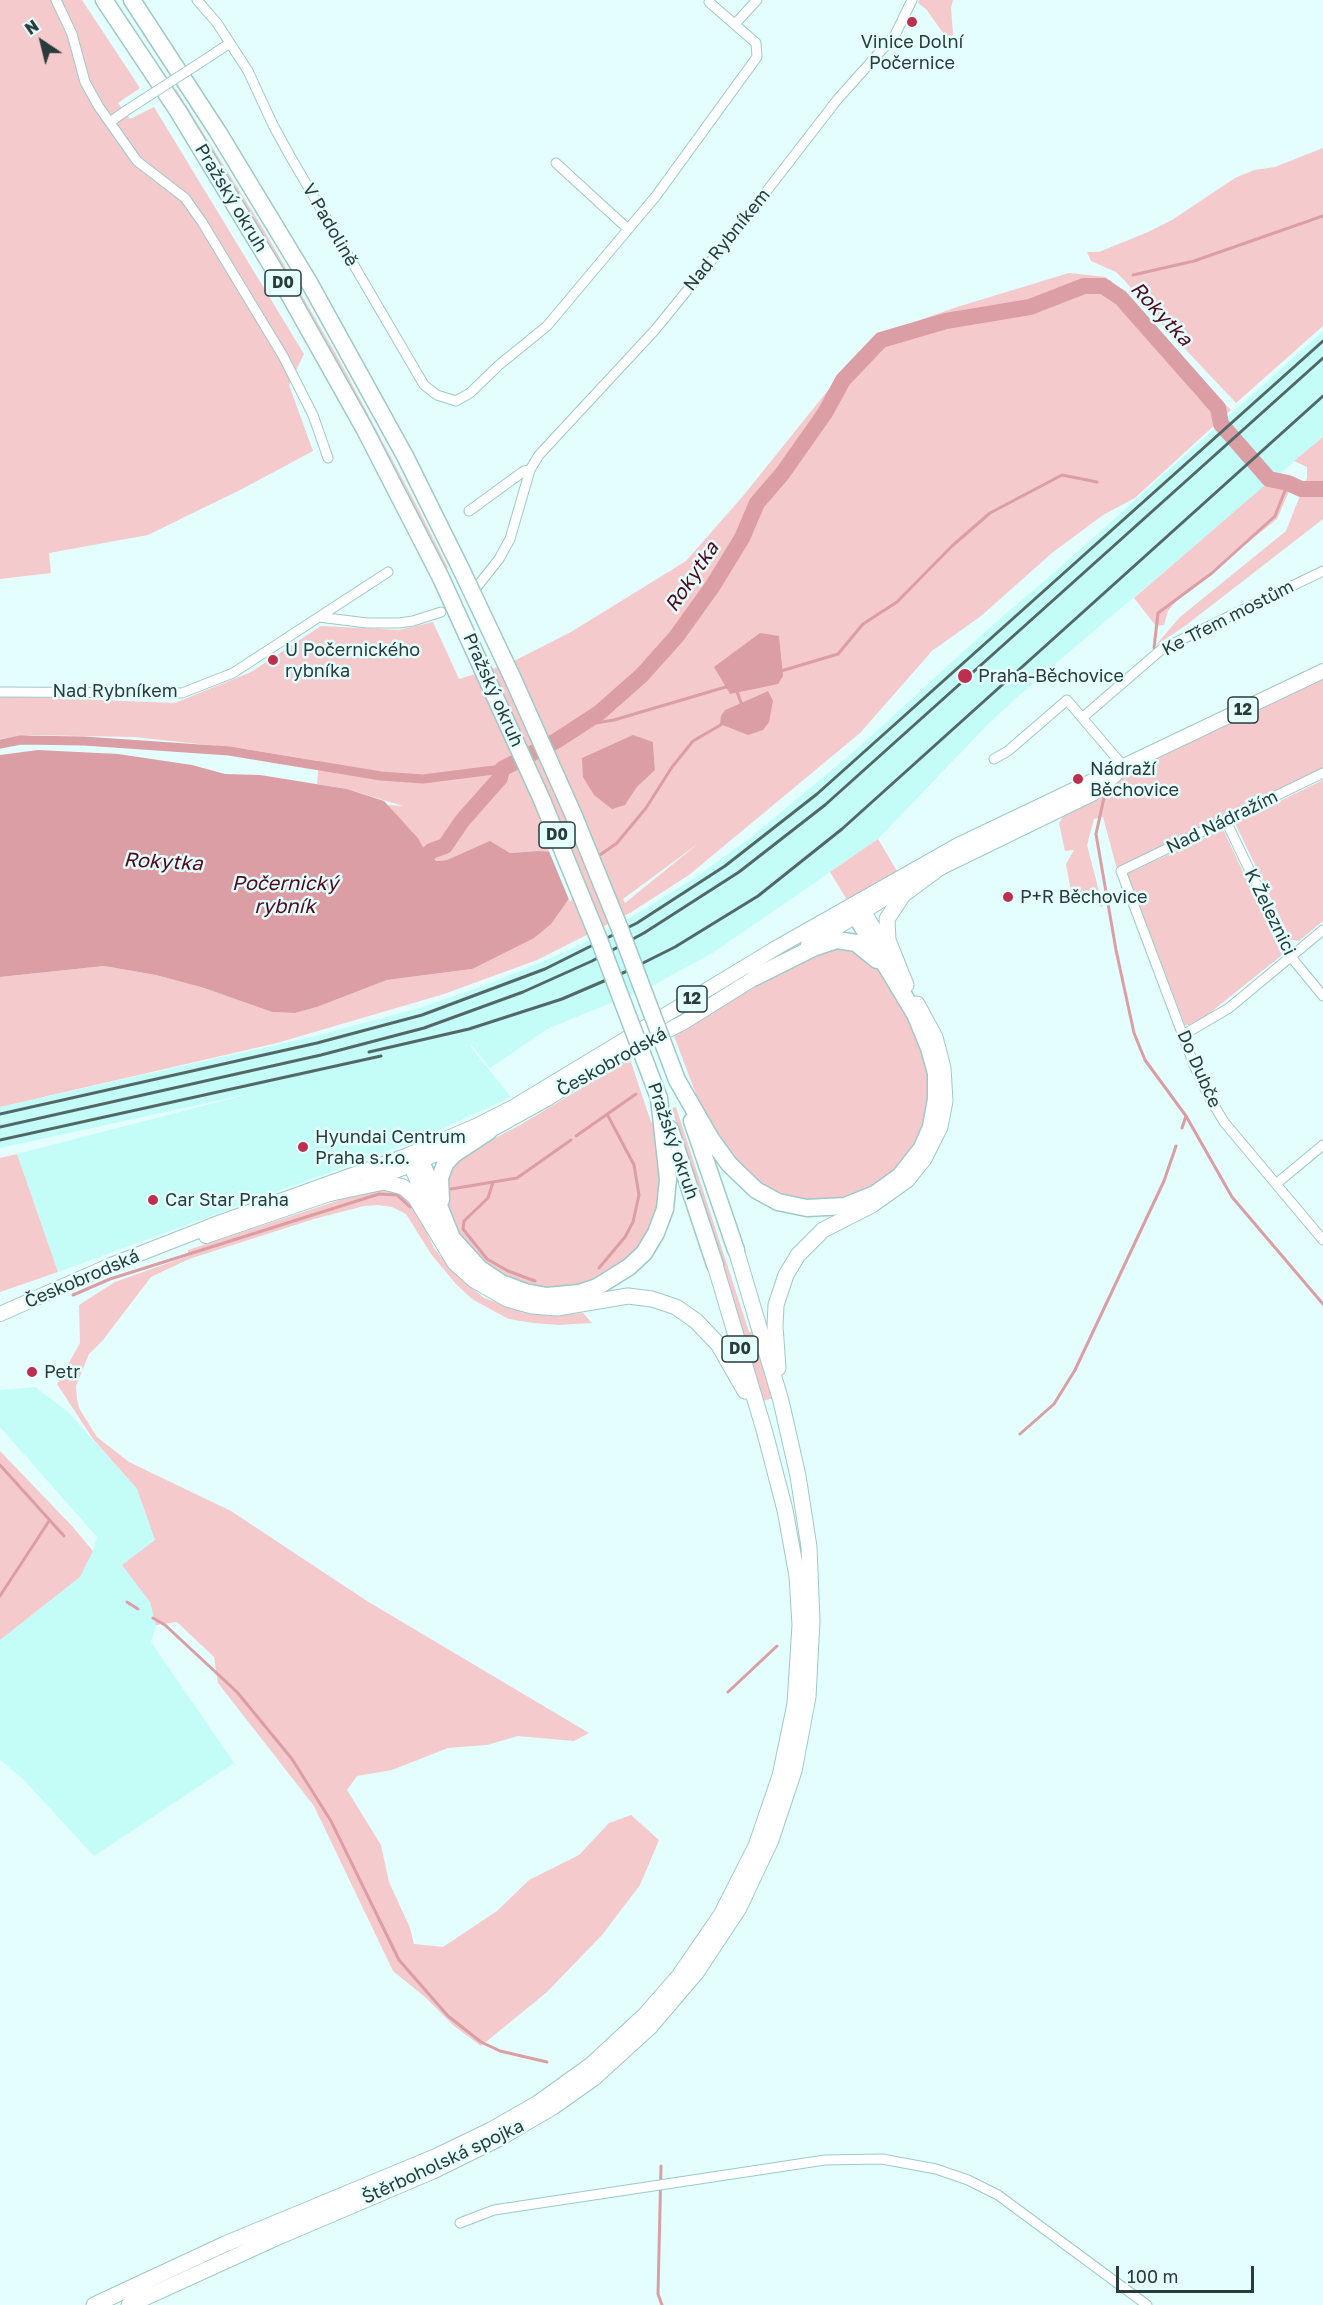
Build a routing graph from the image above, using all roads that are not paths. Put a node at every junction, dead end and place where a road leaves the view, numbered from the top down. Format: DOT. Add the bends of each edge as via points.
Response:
graph roads {
  1 [pos="56,0"];
  2 [pos="104,0"];
  3 [pos="132,0"];
  4 [pos="197,0"];
  5 [pos="757,0"];
  6 [pos="912,0"];
  7 [pos="709,2"];
  8 [pos="735,24"];
  9 [pos="230,43"];
  10 [pos="110,122"];
  11 [pos="556,163"];
  12 [pos="628,229"];
  13 [pos="328,458"];
  14 [pos="530,470"];
  15 [pos="506,484"];
  16 [pos="522,495"];
  17 [pos="469,511"];
  18 [pos="1323,571"];
  19 [pos="388,572"];
  20 [pos="476,588"];
  21 [pos="441,612"];
  22 [pos="319,618"];
  23 [pos="1323,671"];
  24 [pos="0,692"];
  25 [pos="1082,718"];
  26 [pos="994,759"];
  27 [pos="1124,767"];
  28 [pos="1323,773"];
  29 [pos="1226,821"];
  30 [pos="942,866"];
  31 [pos="1121,871"];
  32 [pos="857,908"];
  33 [pos="1323,930"];
  34 [pos="1291,957"];
  35 [pos="755,977"];
  36 [pos="906,986"];
  37 [pos="1323,996"];
  38 [pos="922,1029"];
  39 [pos="1183,1035"];
  40 [pos="686,1097"];
  41 [pos="661,1104"];
  42 [pos="489,1131"];
  43 [pos="1323,1145"];
  44 [pos="415,1158"];
  45 [pos="1276,1184"];
  46 [pos="332,1193"];
  47 [pos="452,1238"];
  48 [pos="1323,1240"];
  49 [pos="165,1245"];
  50 [pos="736,1250"];
  51 [pos="450,1257"];
  52 [pos="715,1265"];
  53 [pos="0,1314"];
  54 [pos="781,1401"];
  55 [pos="765,1434"];
  56 [pos="756,1860"];
  57 [pos="745,1883"];
  58 [pos="460,2223"];
  59 [pos="94,2305"];
  60 [pos="129,2305"];
  61 [pos="1147,2305"];
  1 -- 10 [label="street" via="72,34 85,82"];
  2 -- 41 [label="highway, Pražský okruh / D0, bridge" via="178,111 290,296 441,578 546,810"];
  3 -- 40 [label="highway, Pražský okruh / D0, bridge" via="229,149 322,304 405,456 574,816"];
  4 -- 9 [label="street, V Padolině"];
  5 -- 8 [label="street"];
  6 -- 14 [label="street, Nad Rybníkem" via="895,35 837,100 742,224 655,330 551,441"];
  7 -- 8 [label="street, V Padolině"];
  8 -- 12 [label="street, V Padolině" via="756,43 757,57"];
  9 -- 10 [label="street, bridge"];
  9 -- 12 [label="street, V Padolině" via="378,308 424,385 437,395 456,401 470,393 547,326"];
  10 -- 13 [label="street" via="137,161 185,198 202,222 283,356 313,415"];
  11 -- 12 [label="street"];
  14 -- 15 [label="street, Nad Rybníkem"];
  14 -- 16 [label="street, Nad Rybníkem"];
  15 -- 16 [label="street"];
  15 -- 17 [label="street, Nad Rybníkem"];
  16 -- 20 [label="street, Nad Rybníkem" via="510,539"];
  18 -- 25 [label="street, Ke Třem mostům" via="1162,649"];
  19 -- 22 [label="street, Nad Rybníkem"];
  21 -- 22 [label="street" via="399,623"];
  22 -- 24 [label="street, Nad Rybníkem" via="233,673 182,693"];
  23 -- 27 [label="main road, Českobrodská / 12"];
  25 -- 26 [label="street" via="1067,700"];
  25 -- 27 [label="street"];
  27 -- 30 [label="main road, Českobrodská" via="1092,794"];
  27 -- 32 [label="main road, Českobrodská / 12" via="958,845"];
  28 -- 29 [label="street, Nad Nádražím"];
  29 -- 31 [label="street, Nad Nádražím"];
  29 -- 34 [label="street, K Železnici"];
  30 -- 32 [label="main road, Českobrodská"];
  30 -- 36 [label="highway" via="903,894 887,919 888,940"];
  31 -- 39 [label="street, Do Dubče"];
  32 -- 35 [label="main road, Českobrodská"];
  32 -- 36 [label="highway"];
  32 -- 38 [label="highway"];
  32 -- 44 [label="main road, Českobrodská / 12" via="776,948 515,1106"];
  33 -- 34 [label="street"];
  34 -- 37 [label="street, K Železnici"];
  34 -- 39 [label="street" via="1229,1008"];
  35 -- 38 [label="highway" via="822,944 850,940 879,962"];
  35 -- 42 [label="main road, Českobrodská" via="684,1022"];
  36 -- 54 [label="highway" via="931,1029 942,1060 945,1090 940,1127 924,1159 907,1180 872,1205 823,1230 792,1264 781,1286 775,1316"];
  38 -- 40 [label="highway" via="933,1059 937,1087 927,1137 908,1168 893,1182 845,1206 798,1207 756,1190 723,1157"];
  39 -- 45 [label="street, Do Dubče" via="1216,1109"];
  40 -- 50 [label="highway, Pražský okruh / D0"];
  41 -- 47 [label="highway" via="668,1179 664,1209 644,1253 614,1278 570,1294 525,1292 486,1274"];
  41 -- 52 [label="highway, Pražský okruh / D0"];
  42 -- 44 [label="main road, Českobrodská / 12"];
  42 -- 47 [label="highway" via="453,1154 442,1170 441,1198"];
  43 -- 45 [label="street"];
  44 -- 46 [label="main road, Českobrodská / 12"];
  44 -- 47 [label="highway"];
  44 -- 49 [label="main road, Českobrodská / 12" via="221,1222"];
  44 -- 51 [label="highway"];
  45 -- 48 [label="street, Do Dubče"];
  46 -- 49 [label="main road, Českobrodská / 12" via="222,1232"];
  46 -- 51 [label="highway" via="384,1182 403,1187 418,1202"];
  49 -- 53 [label="main road, Českobrodská / 12"];
  50 -- 54 [label="highway, Pražský okruh / D0"];
  51 -- 55 [label="highway" via="484,1288 526,1305 563,1307 628,1296 676,1307 718,1344"];
  52 -- 55 [label="highway, Pražský okruh / D0"];
  54 -- 56 [label="highway, Štěrboholská spojka" via="807,1531 812,1646 800,1746 779,1818"];
  55 -- 56 [label="highway, Štěrboholská spojka" via="793,1548 800,1646 786,1753"];
  56 -- 57 [label="highway, Štěrboholská spojka"];
  57 -- 59 [label="highway, Štěrboholská spojka" via="661,1997 610,2049 538,2103 437,2156 225,2244"];
  57 -- 60 [label="highway, Štěrboholská spojka" via="710,1953 664,2011 609,2066 553,2107 501,2138 432,2171"];
  58 -- 61 [label="street" via="494,2210 685,2181 825,2160 882,2159 936,2169 998,2195"];
}
